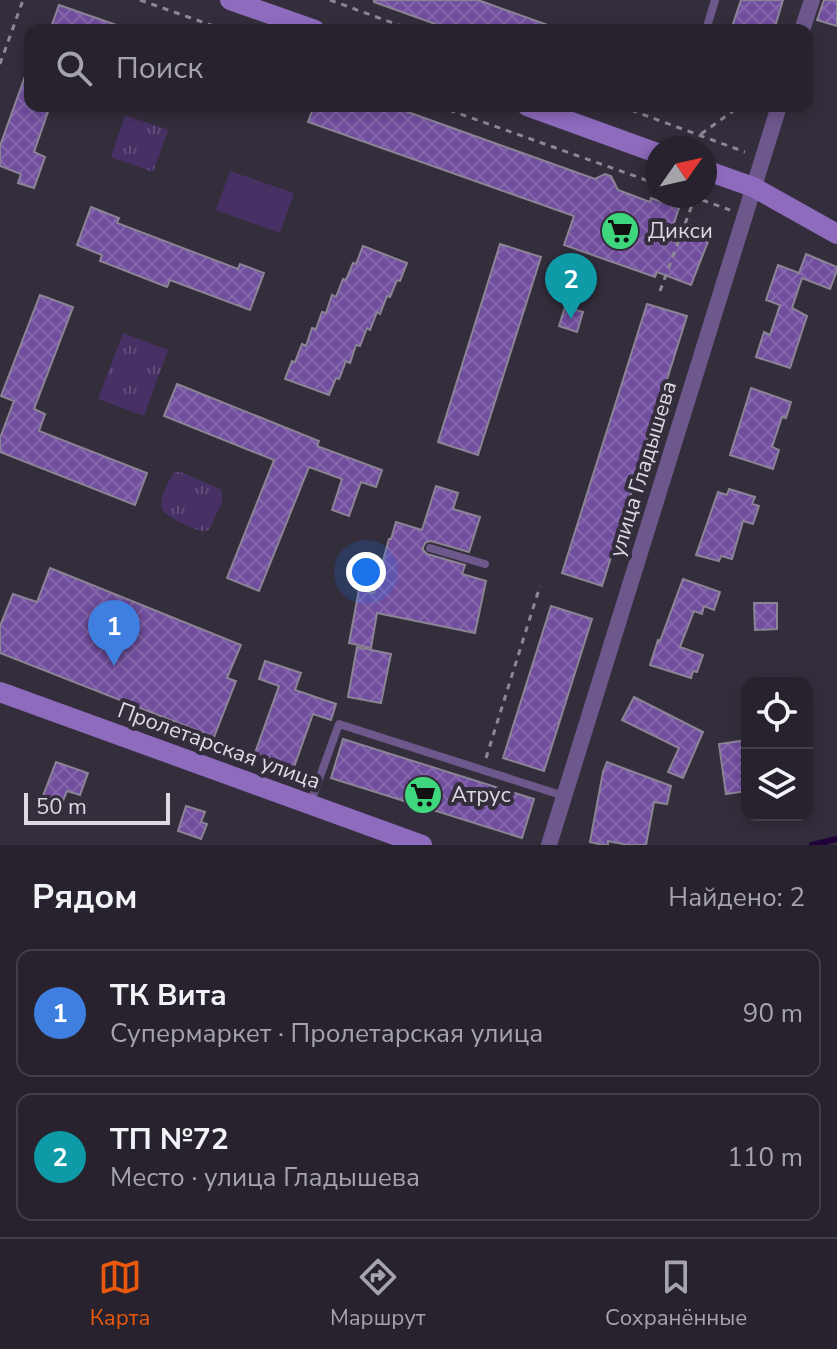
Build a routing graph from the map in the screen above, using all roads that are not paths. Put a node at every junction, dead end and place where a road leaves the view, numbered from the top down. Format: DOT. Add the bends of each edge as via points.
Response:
graph roads {
  1 [pos="230,0"];
  2 [pos="715,0"];
  3 [pos="812,0"];
  4 [pos="298,24"];
  5 [pos="708,24"];
  6 [pos="804,24"];
  7 [pos="544,112"];
  8 [pos="777,112"];
  9 [pos="645,149"];
  10 [pos="717,174"];
  11 [pos="753,187"];
  12 [pos="837,234"];
  13 [pos="430,548"];
  14 [pos="485,564"];
  15 [pos="0,692"];
  16 [pos="564,796"];
  17 [pos="310,804"];
  18 [pos="422,845"];
  19 [pos="549,845"];
  1 -- 4 [label="main road"];
  2 -- 5 [label="lane"];
  3 -- 6 [label="street"];
  7 -- 9 [label="main road"];
  8 -- 11 [label="street, улица Гладышева"];
  10 -- 11 [label="main road"];
  11 -- 12 [label="main road"];
  11 -- 16 [label="street, улица Гладышева"];
  13 -- 14 [label="lane"];
  15 -- 17 [label="main road, Пролетарская улица"];
  16 -- 17 [label="lane" via="339,724"];
  16 -- 19 [label="street, улица Гладышева"];
  17 -- 18 [label="main road, Пролетарская улица"];
}
